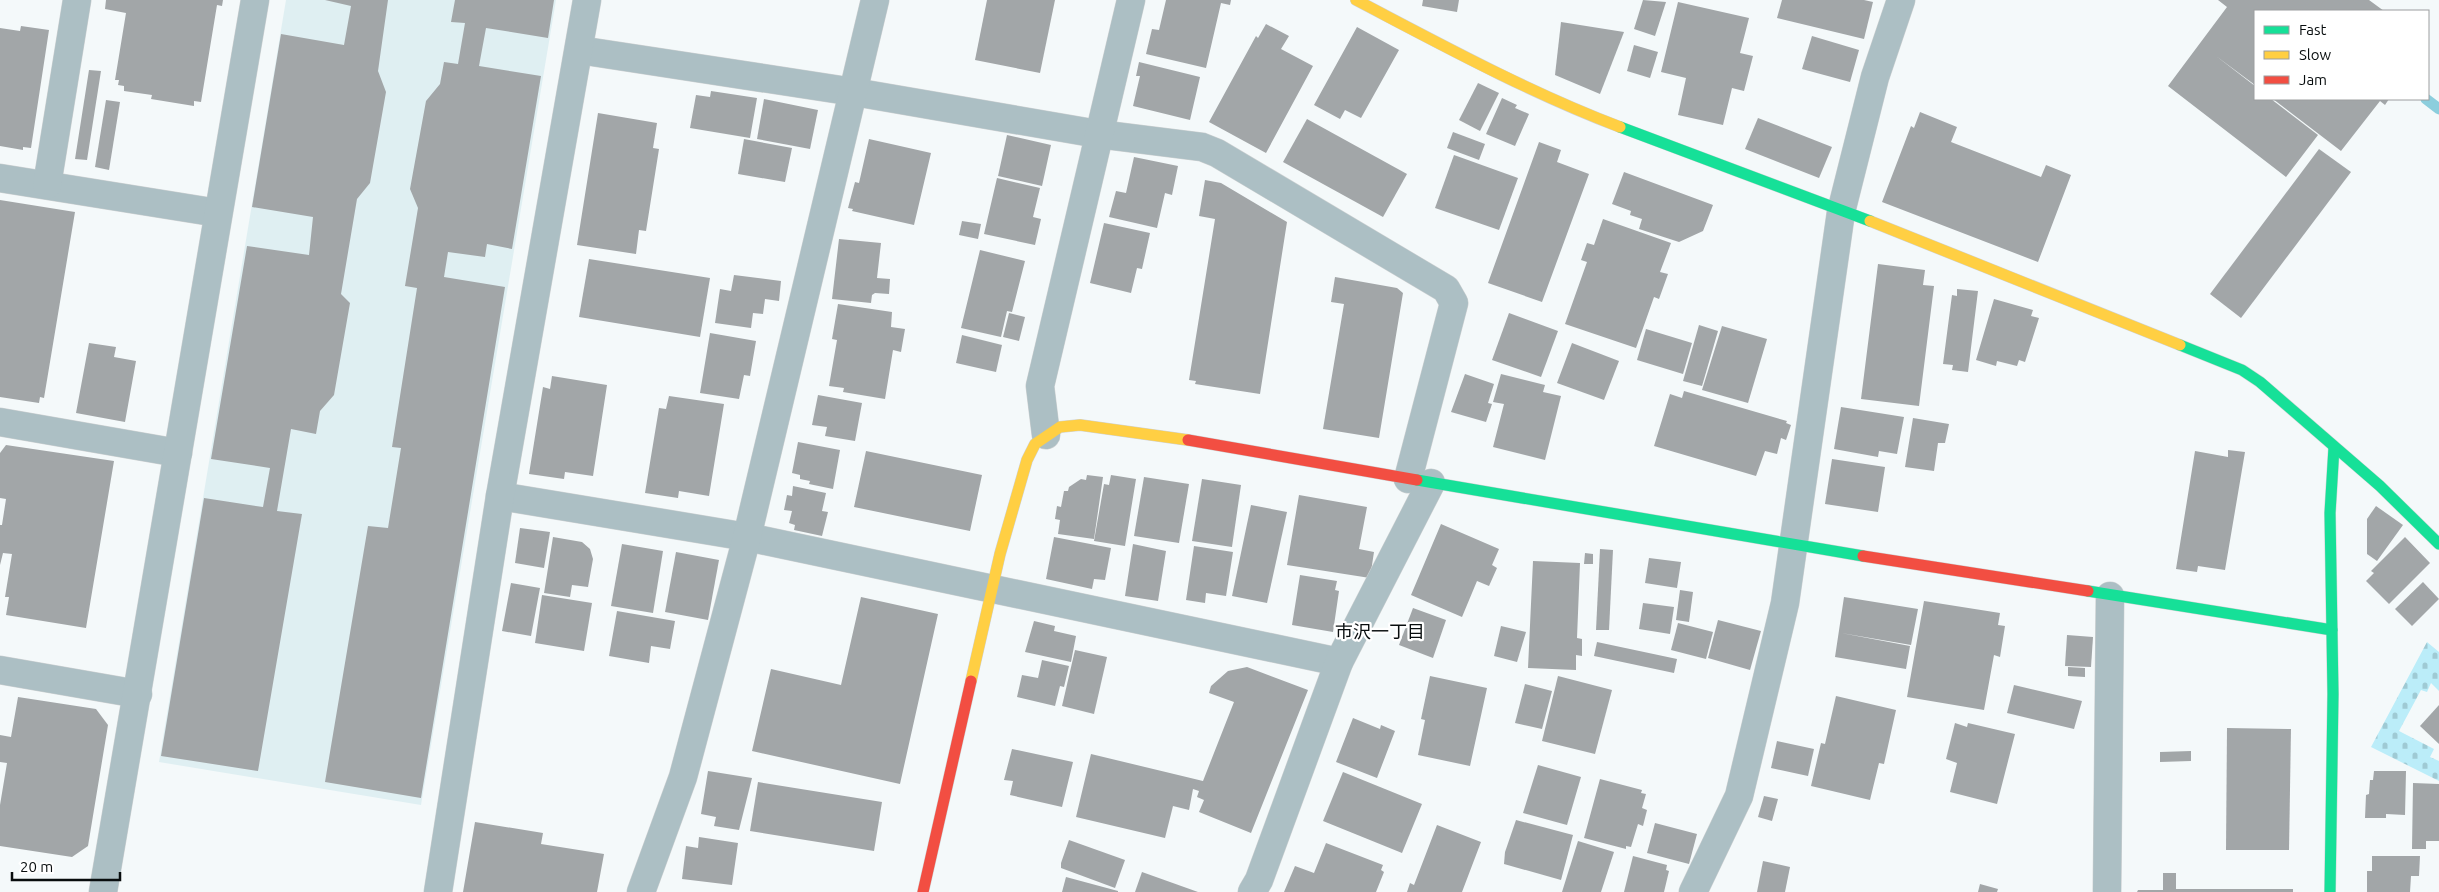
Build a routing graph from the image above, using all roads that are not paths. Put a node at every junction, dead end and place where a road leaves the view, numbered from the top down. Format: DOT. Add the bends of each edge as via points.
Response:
graph roads {
  1 [pos="77,0"];
  2 [pos="254,0"];
  3 [pos="587,0"];
  4 [pos="875,0"];
  5 [pos="1131,0"];
  6 [pos="1356,0"];
  7 [pos="1901,0"];
  8 [pos="1390,9"];
  9 [pos="579,50"];
  10 [pos="854,92"];
  11 [pos="1098,134"];
  12 [pos="0,178"];
  13 [pos="47,185"];
  14 [pos="1840,212"];
  15 [pos="218,213"];
  16 [pos="0,422"];
  17 [pos="1046,435"];
  18 [pos="2334,447"];
  19 [pos="178,453"];
  20 [pos="1419,481"];
  21 [pos="500,496"];
  22 [pos="747,537"];
  23 [pos="2439,544"];
  24 [pos="1794,545"];
  25 [pos="992,589"];
  26 [pos="2110,596"];
  27 [pos="2332,630"];
  28 [pos="1340,662"];
  29 [pos="0,670"];
  30 [pos="138,694"];
  31 [pos="103,892"];
  32 [pos="438,892"];
  33 [pos="641,892"];
  34 [pos="923,892"];
  35 [pos="1252,892"];
  36 [pos="1693,892"];
  37 [pos="2107,892"];
  38 [pos="2330,892"];
  1 -- 13 [label="street"];
  2 -- 15 [label="street"];
  3 -- 9 [label="street"];
  4 -- 10 [label="street"];
  5 -- 11 [label="street"];
  6 -- 8 [label="street"];
  7 -- 14 [label="street" via="1875,77"];
  8 -- 14 [label="street" via="1466,57 1578,111"];
  9 -- 10 [label="street"];
  9 -- 21 [label="street"];
  10 -- 11 [label="street"];
  10 -- 22 [label="street"];
  11 -- 17 [label="street" via="1040,386"];
  11 -- 20 [label="street" via="1202,147 1217,153 1446,289 1454,303"];
  12 -- 13 [label="street"];
  13 -- 15 [label="street"];
  14 -- 18 [label="street" via="1873,222 2242,370"];
  14 -- 24 [label="street"];
  15 -- 19 [label="street"];
  16 -- 19 [label="street"];
  17 -- 20 [label="street" via="1066,426 1114,429"];
  17 -- 25 [label="street" via="1034,444 1028,460"];
  18 -- 23 [label="street" via="2380,486"];
  18 -- 27 [label="street" via="2330,513"];
  19 -- 30 [label="street"];
  20 -- 24 [label="street"];
  20 -- 28 [label="street"];
  21 -- 22 [label="street"];
  21 -- 32 [label="street"];
  22 -- 25 [label="street"];
  22 -- 33 [label="street" via="684,777"];
  24 -- 26 [label="street"];
  24 -- 36 [label="street" via="1785,603 1740,796"];
  25 -- 28 [label="street"];
  25 -- 34 [label="street"];
  26 -- 27 [label="street"];
  26 -- 37 [label="street"];
  27 -- 38 [label="street"];
  28 -- 35 [label="street"];
  29 -- 30 [label="street"];
  30 -- 31 [label="street"];
}
